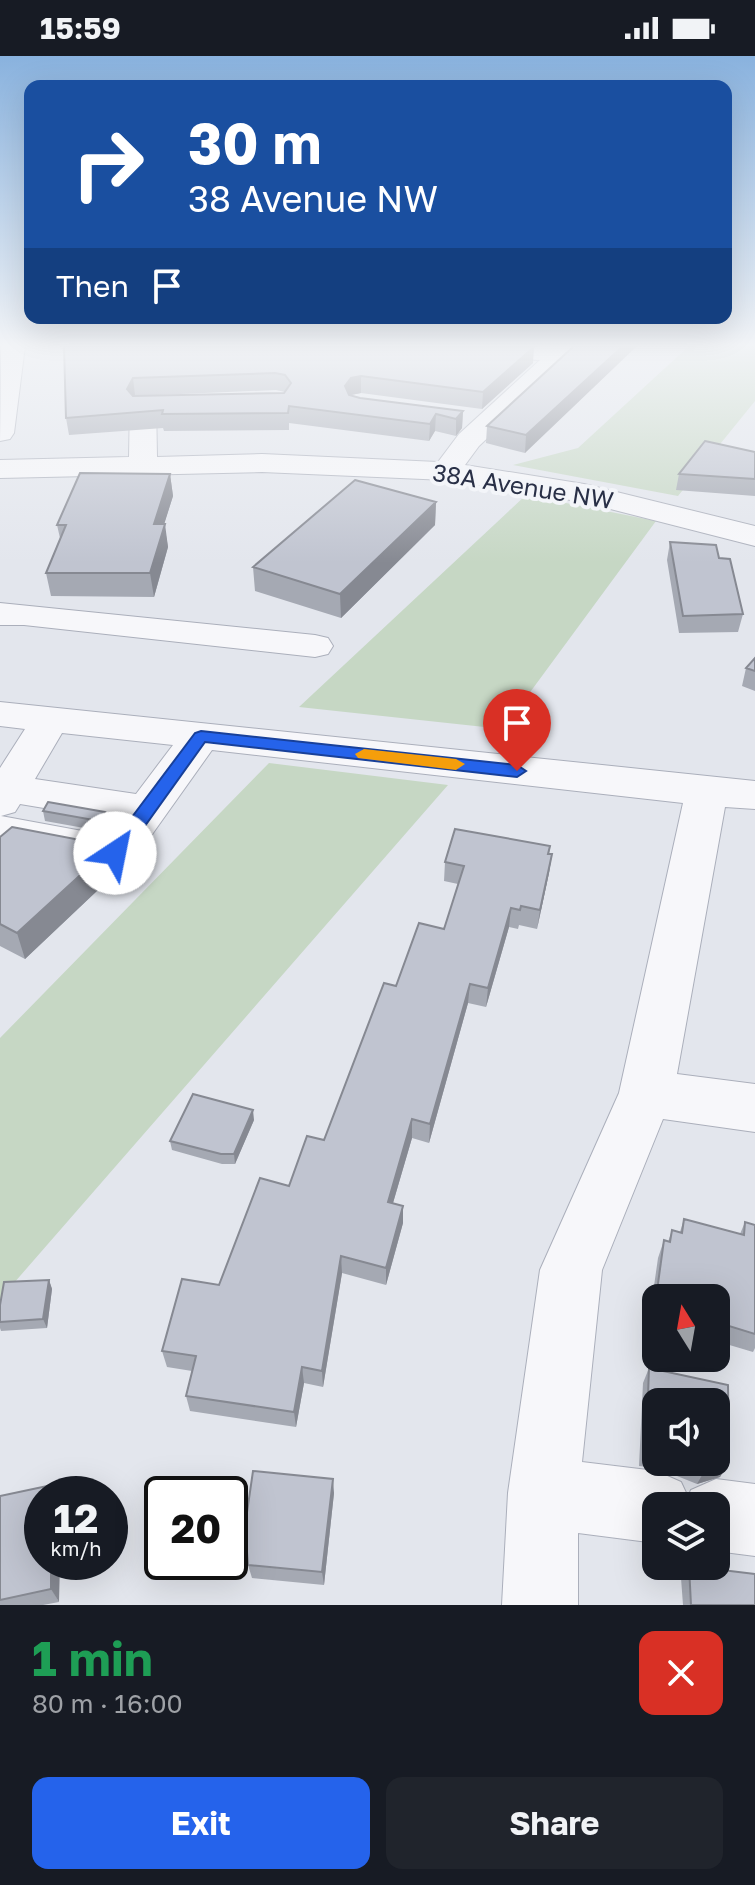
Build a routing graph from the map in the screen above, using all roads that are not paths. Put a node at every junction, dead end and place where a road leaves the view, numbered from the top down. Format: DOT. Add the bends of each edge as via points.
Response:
graph roads {
  1 [pos="145,418"];
  2 [pos="470,418"];
  3 [pos="492,418"];
  4 [pos="489,421"];
  5 [pos="143,463"];
  6 [pos="0,469"];
  7 [pos="446,471"];
  8 [pos="755,536"];
  9 [pos="0,614"];
  10 [pos="315,646"];
  11 [pos="0,714"];
  12 [pos="51,719"];
  13 [pos="201,736"];
  14 [pos="731,793"];
  15 [pos="5,795"];
  16 [pos="144,810"];
  17 [pos="0,831"];
  18 [pos="646,1093"];
  19 [pos="755,1108"];
  20 [pos="543,1493"];
  21 [pos="642,1505"];
  22 [pos="730,1517"];
  23 [pos="755,1520"];
  24 [pos="540,1605"];
  1 -- 5 [label="street"];
  2 -- 4 [label="street"];
  3 -- 4 [label="street"];
  4 -- 7 [label="street"];
  5 -- 6 [label="street, 38A Avenue NW"];
  5 -- 7 [label="street, 38A Avenue NW"];
  7 -- 8 [label="street, 38A Avenue NW" via="584,493"];
  9 -- 10 [label="street"];
  11 -- 12 [label="street"];
  12 -- 13 [label="street"];
  12 -- 15 [label="street"];
  13 -- 14 [label="street"];
  13 -- 16 [label="street"];
  14 -- 18 [label="street"];
  15 -- 16 [label="street"];
  16 -- 17 [label="street" via="115,853"];
  18 -- 19 [label="street"];
  18 -- 20 [label="street" via="571,1270"];
  20 -- 21 [label="street"];
  20 -- 24 [label="street"];
  22 -- 23 [label="street"];
}
